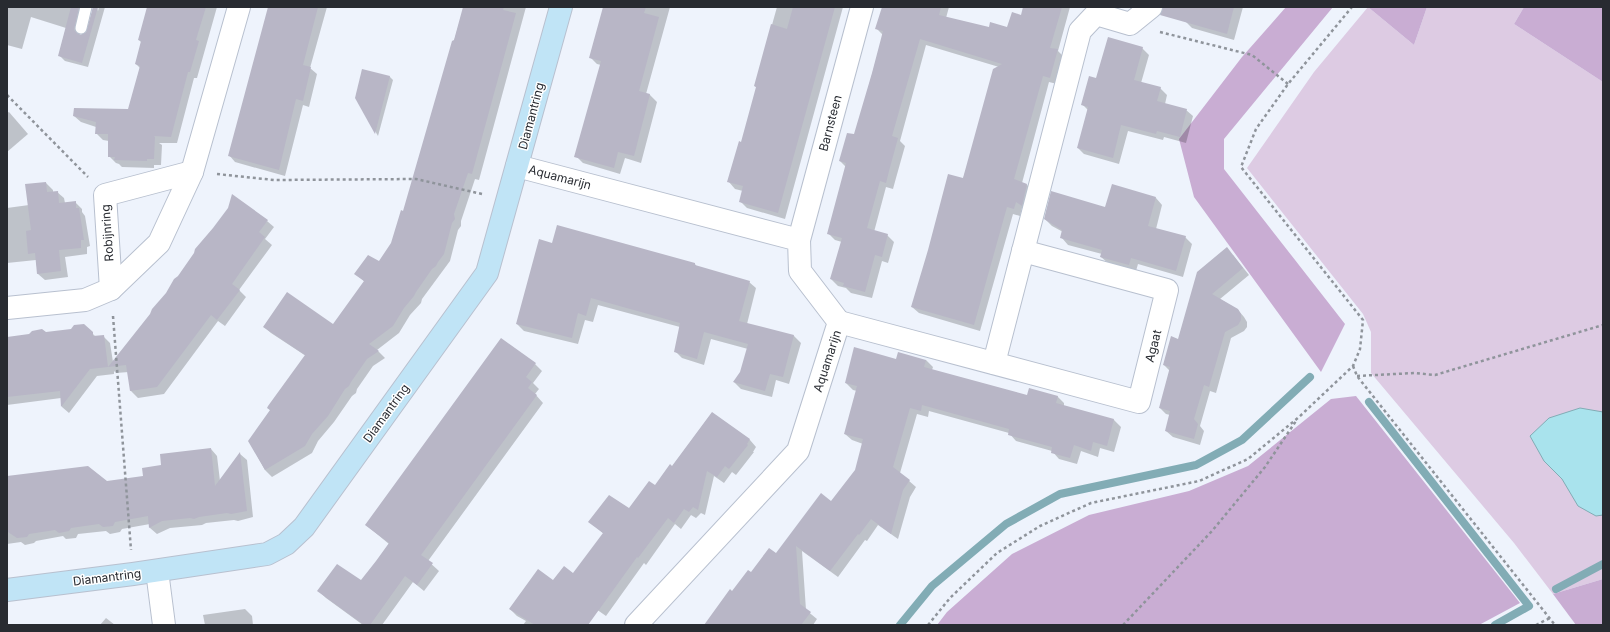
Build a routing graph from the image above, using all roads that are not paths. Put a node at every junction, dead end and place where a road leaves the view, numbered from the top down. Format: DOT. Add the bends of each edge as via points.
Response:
graph roads {
  1 [pos="86,7"];
  2 [pos="239,7"];
  3 [pos="561,7"];
  4 [pos="862,7"];
  5 [pos="1151,7"];
  6 [pos="81,28"];
  7 [pos="518,166"];
  8 [pos="192,172"];
  9 [pos="799,240"];
  10 [pos="1023,251"];
  11 [pos="111,289"];
  12 [pos="7,308"];
  13 [pos="839,322"];
  14 [pos="994,363"];
  15 [pos="157,571"];
  16 [pos="7,590"];
  17 [pos="164,625"];
  18 [pos="636,625"];
  1 -- 6 [label="lane"];
  2 -- 8 [label="street, Robijnring"];
  3 -- 7 [label="street, Diamantring"];
  4 -- 9 [label="street, Barnsteen"];
  5 -- 10 [label="street" via="1130,24 1096,14 1080,31"];
  7 -- 9 [label="street, Aquamarijn"];
  7 -- 15 [label="street, Diamantring" via="487,273 304,527 286,544 267,554"];
  8 -- 11 [label="street, Robijnring" via="159,243"];
  8 -- 11 [label="street, Robijnring" via="105,195"];
  9 -- 13 [label="street, Aquamarijn" via="800,271"];
  10 -- 14 [label="street"];
  10 -- 14 [label="street, Agaat" via="1167,290 1138,402"];
  11 -- 12 [label="street, Robijnring" via="85,300"];
  13 -- 14 [label="street, Agaat"];
  13 -- 18 [label="street, Aquamarijn" via="798,451"];
  15 -- 16 [label="street, Diamantring"];
  15 -- 17 [label="street"];
}
